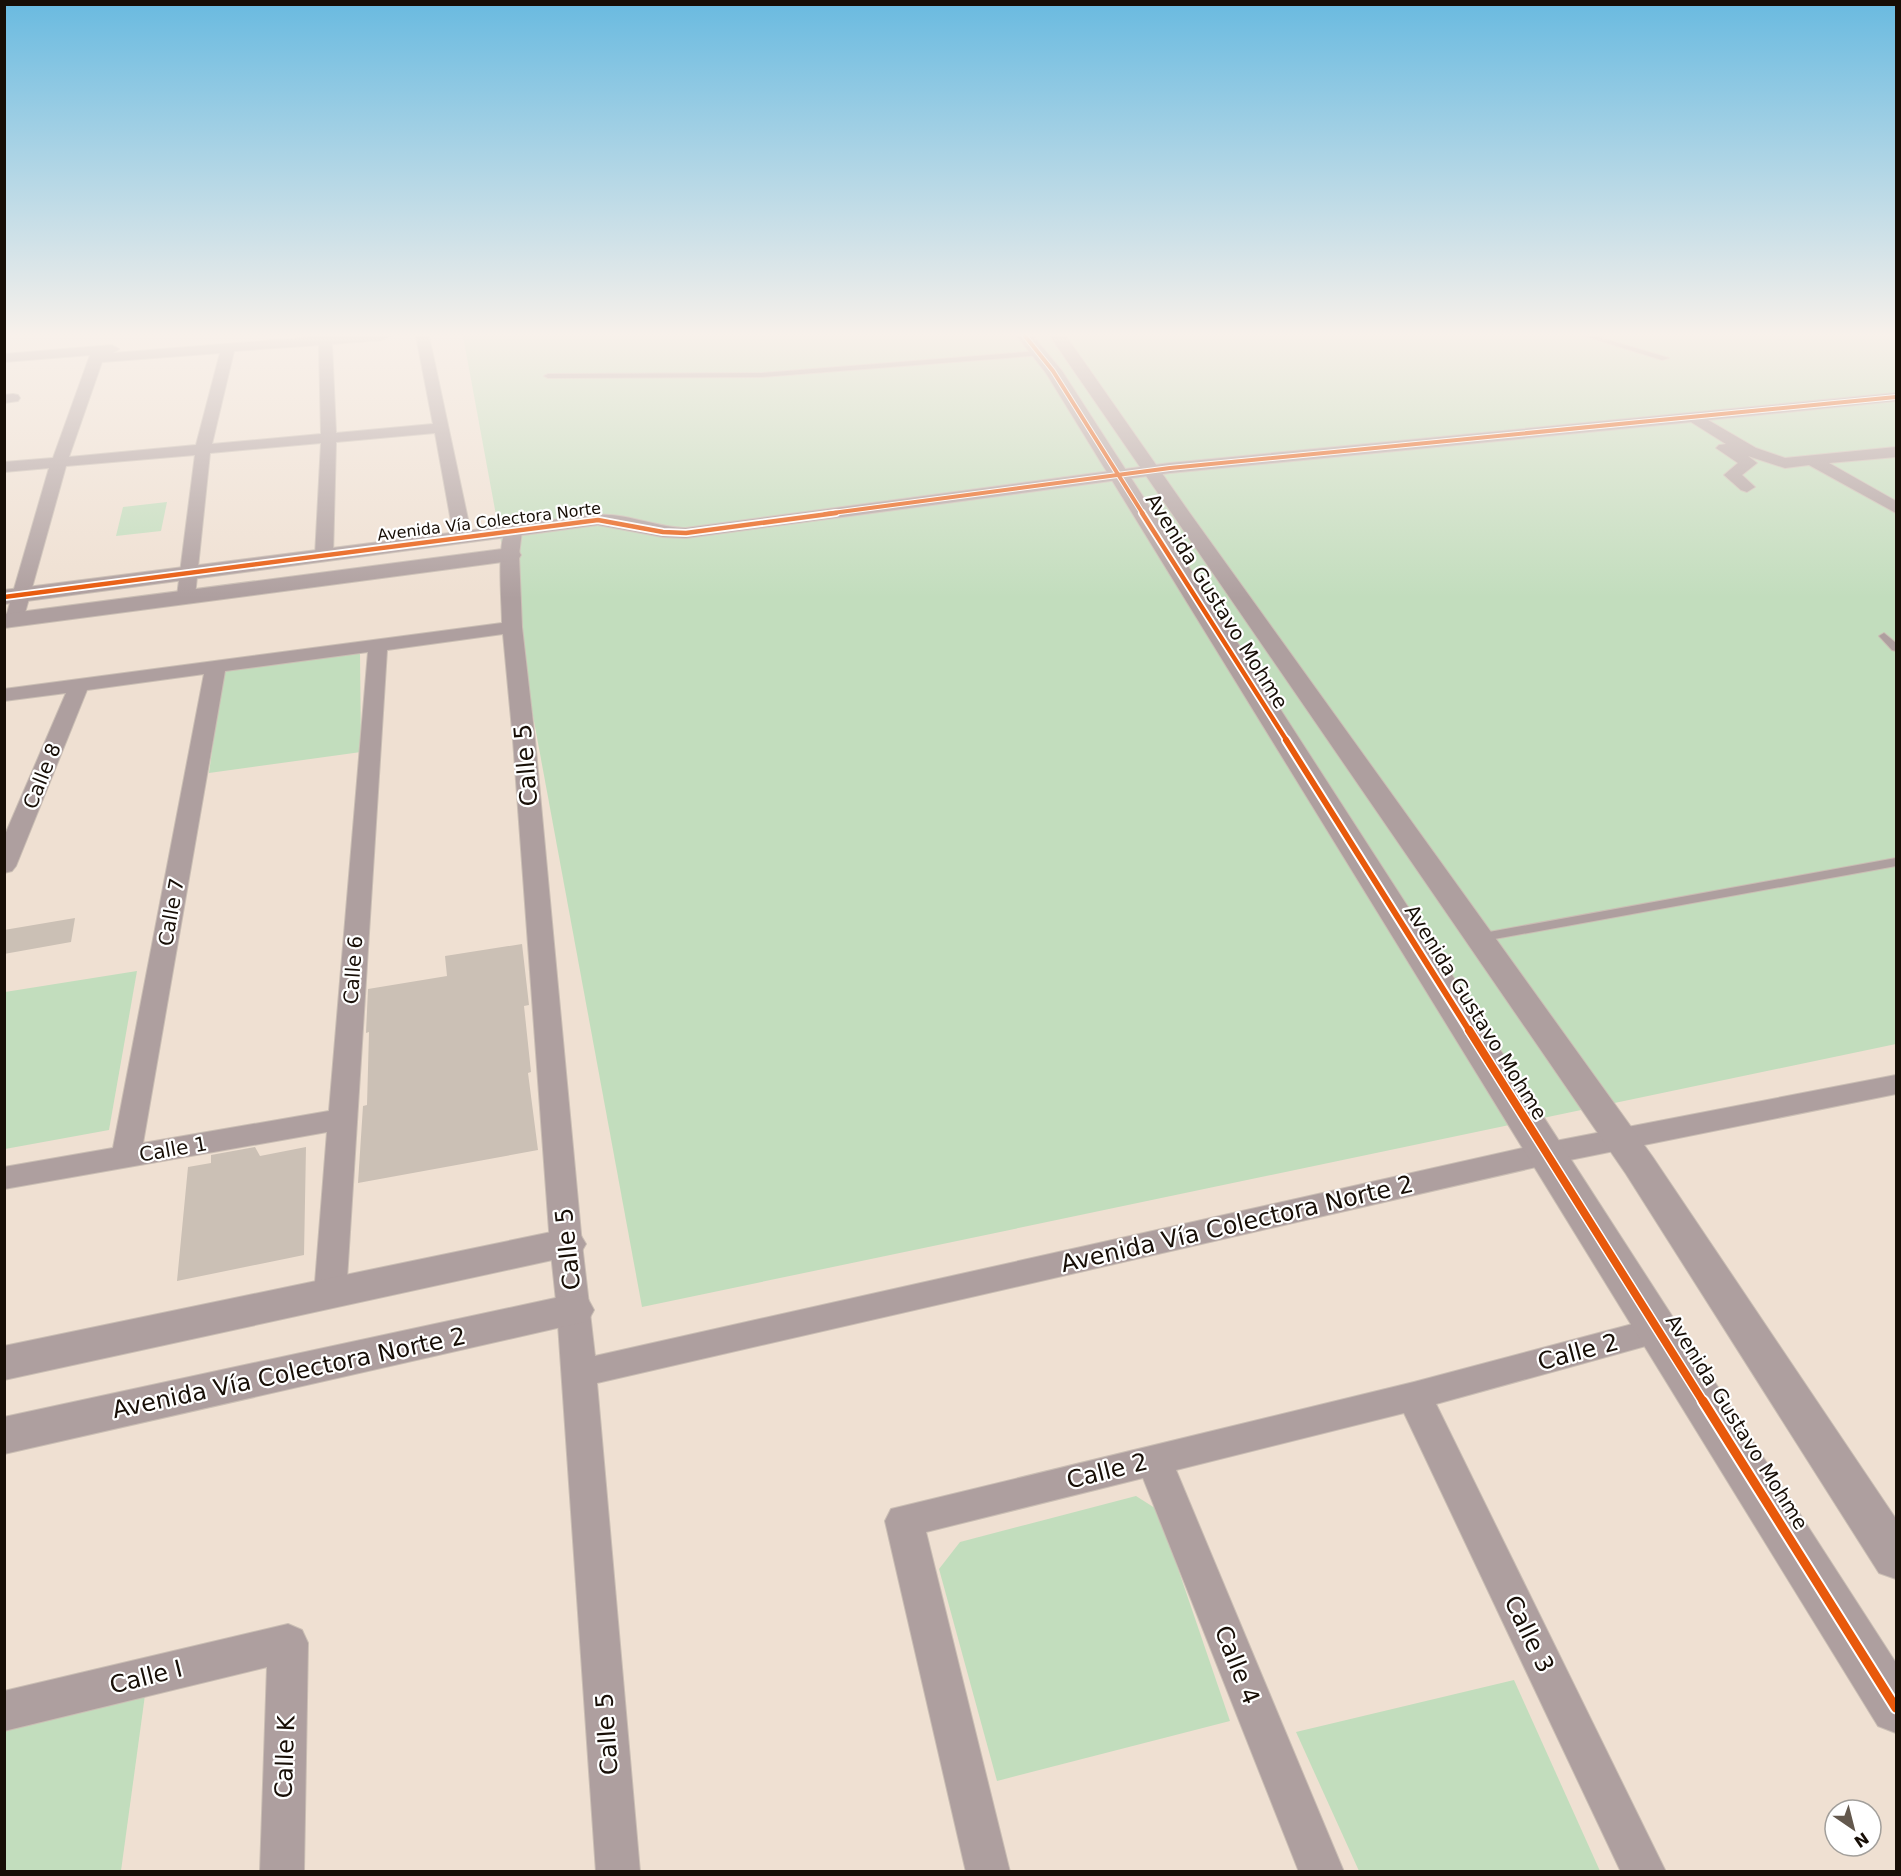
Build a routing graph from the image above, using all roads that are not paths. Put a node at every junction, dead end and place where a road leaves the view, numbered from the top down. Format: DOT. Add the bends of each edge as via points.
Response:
graph roads {
  1 [pos="73,424"];
  2 [pos="209,424"];
  3 [pos="328,424"];
  4 [pos="440,424"];
  5 [pos="1086,424"];
  6 [pos="1117,424"];
  7 [pos="1622,424"];
  8 [pos="1682,424"];
  9 [pos="1705,424"];
  10 [pos="441,428"];
  11 [pos="329,438"];
  12 [pos="203,449"];
  13 [pos="1896,452"];
  14 [pos="1811,460"];
  15 [pos="59,462"];
  16 [pos="4,467"];
  17 [pos="1160,469"];
  18 [pos="1118,475"];
  19 [pos="1747,488"];
  20 [pos="1896,507"];
  21 [pos="598,520"];
  22 [pos="463,538"];
  23 [pos="511,543"];
  24 [pos="324,556"];
  25 [pos="189,574"];
  26 [pos="14,595"];
  27 [pos="186,596"];
  28 [pos="9,620"];
  29 [pos="512,627"];
  30 [pos="1884,636"];
  31 [pos="378,644"];
  32 [pos="1896,648"];
  33 [pos="216,666"];
  34 [pos="79,685"];
  35 [pos="4,695"];
  36 [pos="1896,862"];
  37 [pos="4,866"];
  38 [pos="1479,938"];
  39 [pos="1896,1085"];
  40 [pos="342,1119"];
  41 [pos="1621,1139"];
  42 [pos="1545,1154"];
  43 [pos="126,1157"];
  44 [pos="4,1178"];
  45 [pos="566,1244"];
  46 [pos="330,1295"];
  47 [pos="574,1310"];
  48 [pos="1659,1330"];
  49 [pos="4,1363"];
  50 [pos="579,1372"];
  51 [pos="1414,1396"];
  52 [pos="4,1436"];
  53 [pos="1153,1459"];
  54 [pos="1896,1558"];
  55 [pos="288,1643"];
  56 [pos="1896,1708"];
  57 [pos="4,1711"];
  58 [pos="282,1872"];
  59 [pos="618,1872"];
  60 [pos="988,1872"];
  61 [pos="1322,1872"];
  62 [pos="1644,1872"];
  1 -- 15 [label="street"];
  2 -- 12 [label="street"];
  3 -- 11 [label="street"];
  4 -- 10 [label="street"];
  5 -- 18 [label="street, Avenida Gustavo Mohme"];
  6 -- 17 [label="street, Avenida Gustavo Mohme"];
  7 -- 17 [label="street"];
  8 -- 19 [label="street" via="1746,460 1749,463 1732,475"];
  9 -- 14 [label="street" via="1769,460"];
  10 -- 11 [label="street"];
  10 -- 22 [label="street"];
  11 -- 12 [label="street"];
  11 -- 24 [label="street"];
  12 -- 15 [label="street"];
  12 -- 25 [label="street"];
  13 -- 14 [label="street"];
  14 -- 20 [label="street"];
  15 -- 16 [label="street"];
  15 -- 26 [label="street"];
  17 -- 18 [label="street, Avenida Vía Colectora Norte"];
  17 -- 38 [label="street, Avenida Gustavo Mohme"];
  18 -- 21 [label="street, Avenida Vía Colectora Norte" via="686,533 655,532"];
  18 -- 42 [label="street, Avenida Gustavo Mohme"];
  21 -- 23 [label="street, Avenida Vía Colectora Norte"];
  22 -- 23 [label="street, Avenida Vía Colectora Norte"];
  22 -- 24 [label="street, Avenida Vía Colectora Norte"];
  23 -- 27 [label="street, Avenida Vía Colectora Norte"];
  23 -- 29 [label="street, Calle 5"];
  24 -- 25 [label="street, Avenida Vía Colectora Norte"];
  25 -- 26 [label="street, Avenida Vía Colectora Norte"];
  25 -- 27 [label="street"];
  26 -- 28 [label="street"];
  27 -- 28 [label="street, Avenida Vía Colectora Norte"];
  29 -- 31 [label="street"];
  29 -- 45 [label="street, Calle 5"];
  30 -- 32 [label="lane"];
  31 -- 33 [label="street"];
  31 -- 40 [label="street, Calle 6"];
  33 -- 34 [label="street"];
  33 -- 43 [label="street, Calle 7"];
  34 -- 35 [label="street"];
  34 -- 37 [label="street, Calle 8"];
  36 -- 38 [label="lane"];
  38 -- 41 [label="street, Avenida Gustavo Mohme"];
  39 -- 41 [label="street, Avenida Vía Colectora Norte 2"];
  40 -- 43 [label="street, Calle 1"];
  40 -- 46 [label="street, Calle 6"];
  41 -- 42 [label="street, Avenida Vía Colectora Norte 2"];
  41 -- 54 [label="street, Avenida Gustavo Mohme"];
  42 -- 48 [label="street, Avenida Gustavo Mohme"];
  42 -- 50 [label="street, Avenida Vía Colectora Norte 2"];
  43 -- 44 [label="street, Calle 1"];
  45 -- 46 [label="street"];
  45 -- 47 [label="street, Calle 5"];
  46 -- 49 [label="street"];
  47 -- 50 [label="street, Calle 5"];
  47 -- 52 [label="street, Avenida Vía Colectora Norte 2"];
  48 -- 51 [label="street, Calle 2"];
  48 -- 56 [label="street, Avenida Gustavo Mohme"];
  50 -- 59 [label="street, Calle 5"];
  51 -- 53 [label="street, Calle 2"];
  51 -- 62 [label="street, Calle 3"];
  53 -- 60 [label="street, Calle 2" via="904,1521"];
  53 -- 61 [label="street, Calle 4"];
  55 -- 57 [label="street, Calle I"];
  55 -- 58 [label="street, Calle K"];
}
